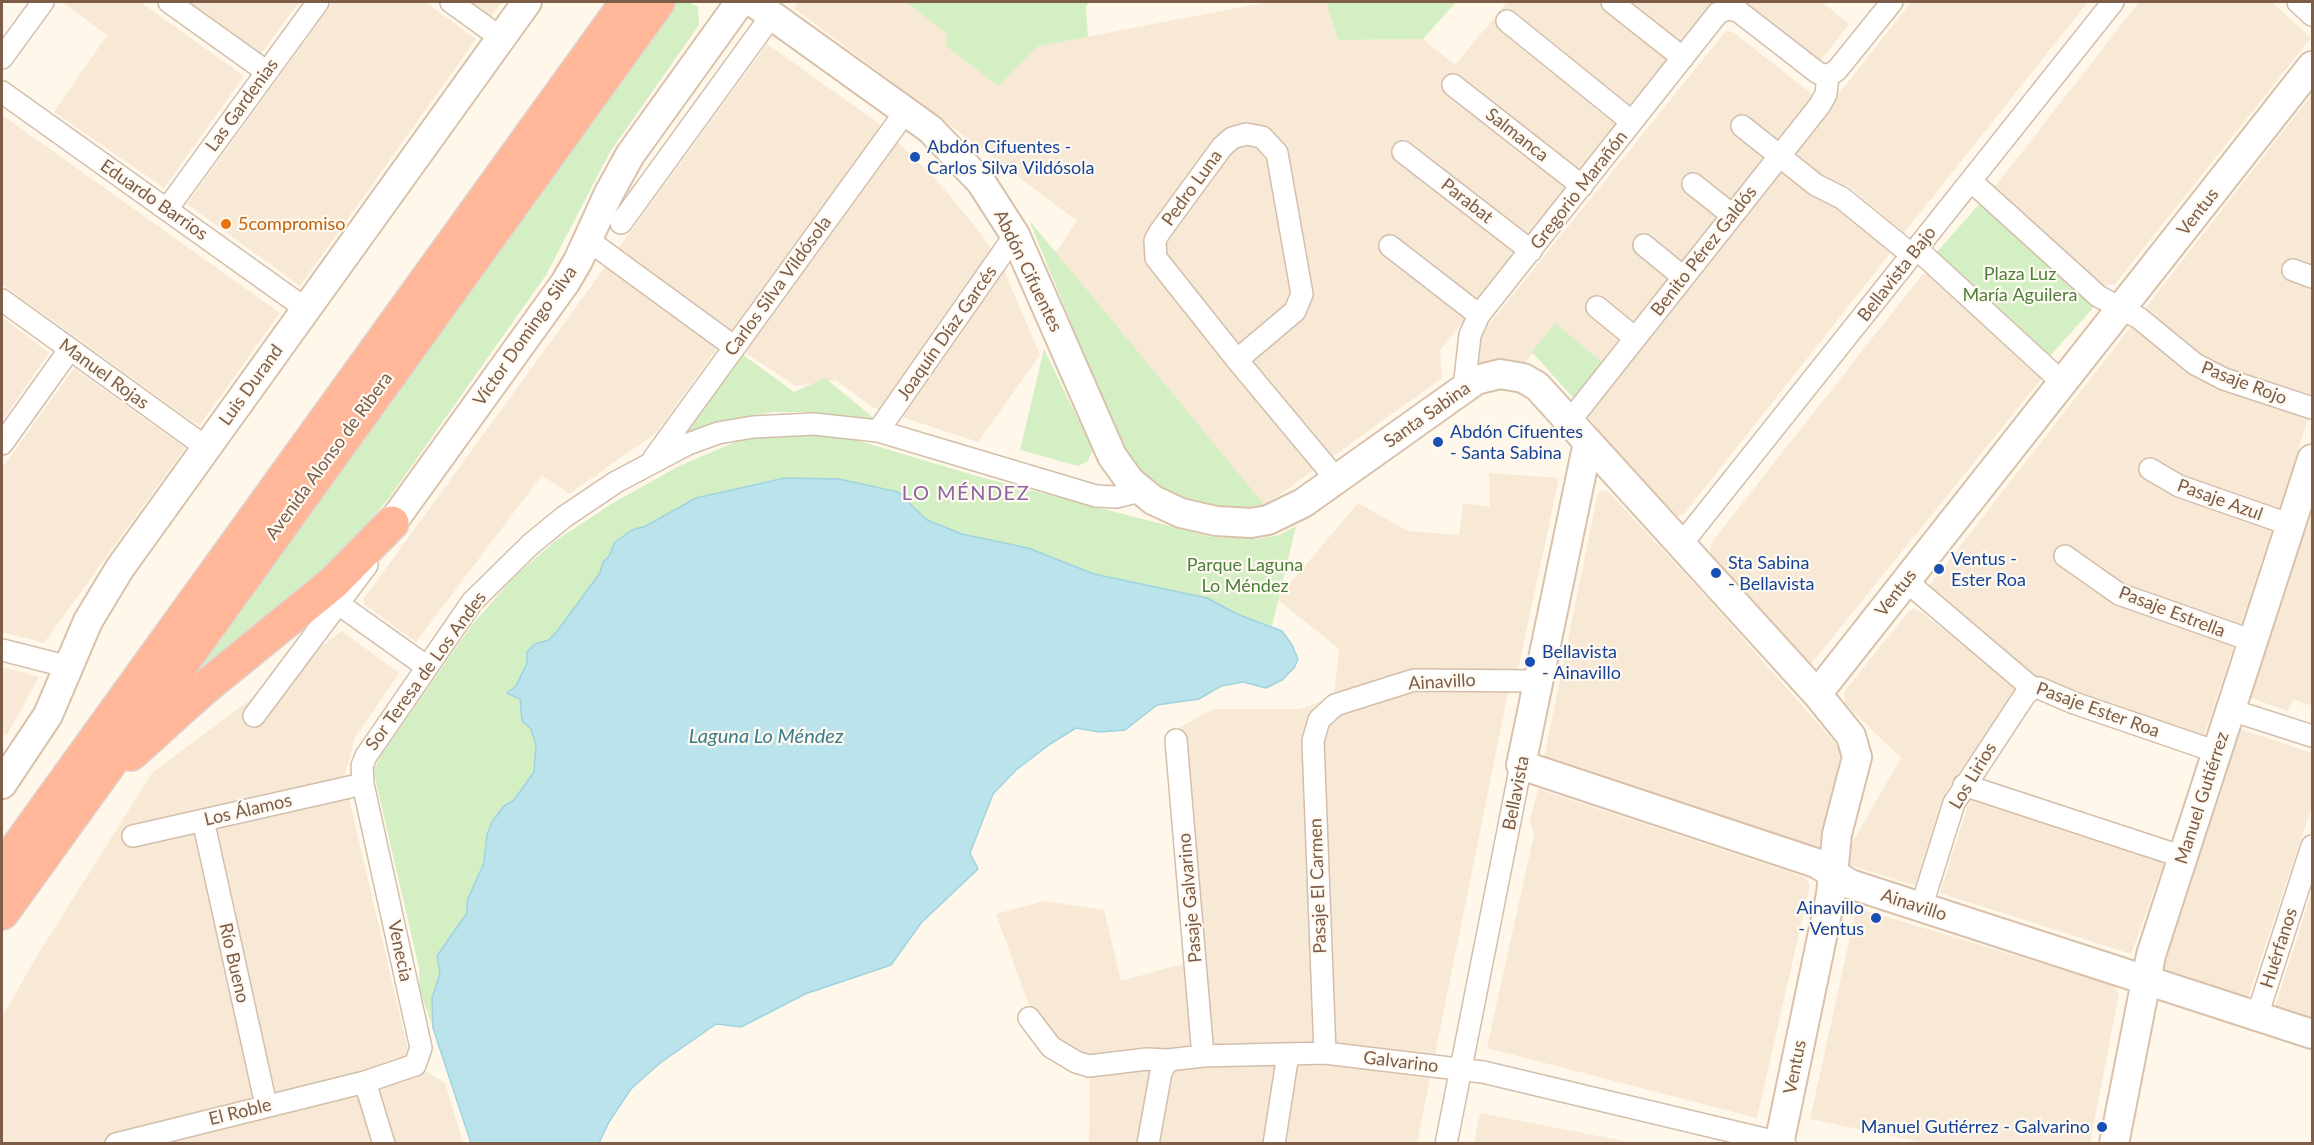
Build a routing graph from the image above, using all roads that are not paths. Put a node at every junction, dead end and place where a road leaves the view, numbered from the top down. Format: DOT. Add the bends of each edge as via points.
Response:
graph roads {
  1 [pos="43,2"];
  2 [pos="169,2"];
  3 [pos="318,2"];
  4 [pos="451,2"];
  5 [pos="527,2"];
  6 [pos="627,2"];
  7 [pos="658,2"];
  8 [pos="740,2"];
  9 [pos="1612,2"];
  10 [pos="1892,2"];
  11 [pos="2113,2"];
  12 [pos="2298,2"];
  13 [pos="1726,5"];
  14 [pos="763,8"];
  15 [pos="2313,15"];
  16 [pos="1507,21"];
  17 [pos="501,38"];
  18 [pos="2,58"];
  19 [pos="1683,58"];
  20 [pos="2313,66"];
  21 [pos="267,72"];
  22 [pos="1828,76"];
  23 [pos="1453,85"];
  24 [pos="2,92"];
  25 [pos="906,111"];
  26 [pos="1632,122"];
  27 [pos="1742,126"];
  28 [pos="1403,152"];
  29 [pos="1779,155"];
  30 [pos="1971,181"];
  31 [pos="1693,184"];
  32 [pos="1582,186"];
  33 [pos="167,209"];
  34 [pos="1732,215"];
  35 [pos="621,223"];
  36 [pos="1015,235"];
  37 [pos="588,240"];
  38 [pos="1644,245"];
  39 [pos="1390,246"];
  40 [pos="1531,251"];
  41 [pos="1914,252"];
  42 [pos="1683,277"];
  43 [pos="2,300"];
  44 [pos="1597,307"];
  45 [pos="306,309"];
  46 [pos="2121,309"];
  47 [pos="1479,315"];
  48 [pos="1635,338"];
  49 [pos="733,346"];
  50 [pos="70,349"];
  51 [pos="1237,360"];
  52 [pos="2063,382"];
  53 [pos="1464,388"];
  54 [pos="2313,408"];
  55 [pos="878,431"];
  56 [pos="1578,432"];
  57 [pos="2,444"];
  58 [pos="207,448"];
  59 [pos="2313,459"];
  60 [pos="651,462"];
  61 [pos="2150,470"];
  62 [pos="1337,480"];
  63 [pos="1140,491"];
  64 [pos="392,523"];
  65 [pos="2291,525"];
  66 [pos="1680,546"];
  67 [pos="2065,556"];
  68 [pos="1906,581"];
  69 [pos="340,604"];
  70 [pos="2253,641"];
  71 [pos="2,650"];
  72 [pos="69,667"];
  73 [pos="427,667"];
  74 [pos="1538,681"];
  75 [pos="2032,688"];
  76 [pos="1817,694"];
  77 [pos="2231,710"];
  78 [pos="254,716"];
  79 [pos="1318,720"];
  80 [pos="2313,736"];
  81 [pos="1176,740"];
  82 [pos="2217,752"];
  83 [pos="1521,765"];
  84 [pos="2,784"];
  85 [pos="363,784"];
  86 [pos="1964,785"];
  87 [pos="62,806"];
  88 [pos="203,820"];
  89 [pos="2,830"];
  90 [pos="133,836"];
  91 [pos="2313,846"];
  92 [pos="2183,857"];
  93 [pos="2,869"];
  94 [pos="1833,874"];
  95 [pos="1922,908"];
  96 [pos="2,913"];
  97 [pos="2146,981"];
  98 [pos="2257,1016"];
  99 [pos="1029,1018"];
  100 [pos="2313,1034"];
  101 [pos="1325,1053"];
  102 [pos="1288,1054"];
  103 [pos="1203,1056"];
  104 [pos="1168,1060"];
  105 [pos="1461,1070"];
  106 [pos="365,1082"];
  107 [pos="266,1105"];
  108 [pos="116,1143"];
  109 [pos="384,1143"];
  110 [pos="1148,1143"];
  111 [pos="1274,1143"];
  112 [pos="1446,1143"];
  113 [pos="1781,1143"];
  114 [pos="2114,1143"];
  1 -- 18 [label="street"];
  2 -- 21 [label="street"];
  3 -- 21 [label="street, Las Gardenias"];
  4 -- 17 [label="street"];
  5 -- 17 [label="street, Luis Durand"];
  6 -- 87 [label="highway, Avenida Alonso de Ribera"];
  7 -- 87 [label="highway, Avenida Alonso de Ribera"];
  8 -- 37 [label="street, Víctor Domingo Silva" via="645,132"];
  9 -- 19 [label="street"];
  10 -- 22 [label="street"];
  11 -- 30 [label="street, Bellavista Bajo"];
  12 -- 15 [label="street"];
  13 -- 19 [label="street, Gregorio Marañón"];
  13 -- 22 [label="street"];
  14 -- 25 [label="street, Abdón Cifuentes"];
  14 -- 35 [label="street"];
  16 -- 26 [label="street"];
  17 -- 45 [label="street, Luis Durand"];
  19 -- 26 [label="street, Gregorio Marañón"];
  20 -- 46 [label="street, Ventus"];
  21 -- 33 [label="street, Las Gardenias"];
  22 -- 29 [label="street, Benito Pérez Galdós" via="1823,100"];
  23 -- 32 [label="street, Salmanca"];
  24 -- 33 [label="street, Eduardo Barrios"];
  25 -- 36 [label="street, Abdón Cifuentes" via="963,162"];
  25 -- 49 [label="street, Carlos Silva Vildósola"];
  26 -- 32 [label="street, Gregorio Marañón"];
  27 -- 29 [label="street"];
  28 -- 40 [label="street, Parabat"];
  29 -- 34 [label="street, Benito Pérez Galdós"];
  29 -- 41 [label="street"];
  30 -- 41 [label="street, Bellavista Bajo"];
  30 -- 46 [label="street, Pasaje Rojo" via="2098,296"];
  31 -- 34 [label="street"];
  32 -- 40 [label="street, Gregorio Marañón"];
  33 -- 45 [label="street, Eduardo Barrios"];
  34 -- 42 [label="street, Benito Pérez Galdós"];
  36 -- 55 [label="street, Joaquín Díaz Garcés"];
  36 -- 63 [label="street, Abdón Cifuentes" via="1112,456"];
  37 -- 49 [label="street"];
  37 -- 64 [label="street, Víctor Domingo Silva" via="565,283"];
  38 -- 42 [label="street"];
  39 -- 47 [label="street"];
  40 -- 47 [label="street, Gregorio Marañón"];
  41 -- 52 [label="street"];
  41 -- 66 [label="street, Bellavista Bajo"];
  42 -- 48 [label="street, Benito Pérez Galdós"];
  43 -- 50 [label="street, Manuel Rojas"];
  44 -- 48 [label="street"];
  45 -- 58 [label="street, Luis Durand"];
  46 -- 52 [label="street, Ventus"];
  46 -- 54 [label="street, Pasaje Rojo" via="2139,318 2209,372"];
  47 -- 53 [label="street, Gregorio Marañón" via="1470,335"];
  48 -- 56 [label="street, Benito Pérez Galdós"];
  49 -- 60 [label="street, Carlos Silva Vildósola"];
  50 -- 57 [label="street"];
  50 -- 58 [label="street, Manuel Rojas"];
  51 -- 51 [label="street, Pedro Luna" via="1159,265 1154,250 1159,233 1222,147 1232,138 1246,134 1262,137 1277,153 1302,294 1295,311"];
  51 -- 62 [label="street, Pedro Luna"];
  52 -- 68 [label="street, Ventus"];
  53 -- 56 [label="street, Santa Sabina" via="1492,375 1523,378 1537,386"];
  53 -- 62 [label="street, Santa Sabina"];
  55 -- 60 [label="street, Sor Teresa de Los Andes" via="814,424 753,427 718,433"];
  55 -- 63 [label="street, Sor Teresa de Los Andes" via="1071,491 1116,497"];
  56 -- 66 [label="street, Santa Sabina"];
  56 -- 74 [label="street, Bellavista"];
  58 -- 72 [label="street, Luis Durand" via="103,594"];
  59 -- 65 [label="street, Manuel Gutiérrez"];
  60 -- 73 [label="street, Sor Teresa de Los Andes" via="564,517 501,571 472,602"];
  61 -- 65 [label="street, Pasaje Azul" via="2179,486"];
  62 -- 63 [label="street, Santa Sabina" via="1284,514 1251,523 1190,516"];
  64 -- 69 [label="street, Víctor Domingo Silva"];
  64 -- 87 [label="highway" via="333,583"];
  65 -- 70 [label="street, Manuel Gutiérrez"];
  66 -- 76 [label="street, Santa Sabina"];
  67 -- 70 [label="street, Pasaje Estrella" via="2120,594"];
  68 -- 75 [label="street, Pasaje Ester Roa"];
  68 -- 76 [label="street, Ventus"];
  69 -- 73 [label="street"];
  69 -- 78 [label="street, Víctor Domingo Silva"];
  70 -- 77 [label="street, Manuel Gutiérrez"];
  71 -- 72 [label="street"];
  72 -- 84 [label="street, Luis Durand" via="48,715"];
  73 -- 85 [label="street, Sor Teresa de Los Andes" via="366,756"];
  74 -- 79 [label="street, Ainavillo" via="1414,680 1335,705"];
  74 -- 83 [label="street, Bellavista"];
  75 -- 82 [label="street, Pasaje Ester Roa"];
  75 -- 86 [label="street, Los Lirios"];
  76 -- 94 [label="street, Ventus" via="1847,730 1857,749 1855,772 1837,834"];
  77 -- 80 [label="street"];
  77 -- 82 [label="street, Manuel Gutiérrez"];
  79 -- 101 [label="street, Pasaje El Carmen" via="1313,741"];
  81 -- 103 [label="street, Pasaje Galvarino"];
  82 -- 92 [label="street, Manuel Gutiérrez"];
  83 -- 94 [label="street, Ainavillo" via="1816,863"];
  83 -- 105 [label="street, Bellavista"];
  85 -- 88 [label="street, Los Álamos"];
  85 -- 106 [label="street, Venecia" via="421,1048 418,1060 409,1069"];
  86 -- 92 [label="street"];
  86 -- 95 [label="street, Los Lirios" via="1948,820"];
  87 -- 89 [label="highway"];
  87 -- 93 [label="highway, Avenida Alonso de Ribera"];
  87 -- 96 [label="highway, Avenida Alonso de Ribera"];
  88 -- 90 [label="street, Los Álamos"];
  88 -- 107 [label="street, Río Bueno"];
  91 -- 98 [label="street, Huérfanos"];
  92 -- 97 [label="street, Manuel Gutiérrez"];
  94 -- 95 [label="street, Ainavillo" via="1850,884"];
  94 -- 113 [label="street, Ventus"];
  95 -- 97 [label="street, Ainavillo"];
  97 -- 98 [label="street, Ainavillo"];
  97 -- 114 [label="street, Manuel Gutiérrez"];
  98 -- 100 [label="street, Ainavillo"];
  99 -- 104 [label="street, Galvarino" via="1051,1047 1089,1066"];
  101 -- 102 [label="street, Galvarino"];
  101 -- 105 [label="street, Galvarino"];
  102 -- 103 [label="street, Galvarino"];
  102 -- 111 [label="street"];
  103 -- 104 [label="street, Galvarino"];
  104 -- 110 [label="street" via="1161,1072"];
  105 -- 112 [label="street, Bellavista"];
  105 -- 113 [label="street, Galvarino" via="1484,1072"];
  106 -- 107 [label="street, El Roble"];
  106 -- 109 [label="street"];
  107 -- 108 [label="street, El Roble"];
}
